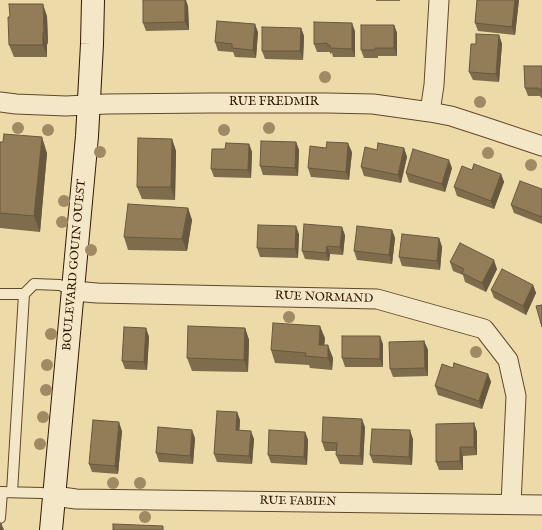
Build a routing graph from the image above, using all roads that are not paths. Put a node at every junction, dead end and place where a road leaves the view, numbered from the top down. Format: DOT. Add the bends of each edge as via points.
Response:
graph roads {
  1 [pos="93,0"];
  2 [pos="439,0"];
  3 [pos="0,102"];
  4 [pos="89,105"];
  5 [pos="430,112"];
  6 [pos="542,146"];
  7 [pos="73,291"];
  8 [pos="0,294"];
  9 [pos="24,294"];
  10 [pos="5,492"];
  11 [pos="54,496"];
  12 [pos="511,504"];
  13 [pos="542,504"];
  14 [pos="0,518"];
  15 [pos="51,530"];
  1 -- 4 [label="street, BOULEVARD GOUIN OUEST"];
  2 -- 5 [label="street"];
  3 -- 4 [label="street, RUE FREDMIR" via="53,106"];
  4 -- 5 [label="street, RUE FREDMIR" via="327,103 373,104"];
  4 -- 7 [label="street, BOULEVARD GOUIN OUEST"];
  5 -- 6 [label="street, RUE FREDMIR" via="467,121"];
  7 -- 9 [label="lane" via="60,285 34,284"];
  7 -- 11 [label="street, BOULEVARD GOUIN OUEST"];
  7 -- 12 [label="street, RUE NORMAND" via="377,299 484,329 508,360 516,396"];
  8 -- 9 [label="lane"];
  9 -- 10 [label="lane"];
  10 -- 11 [label="lane" via="42,493"];
  10 -- 14 [label="lane"];
  11 -- 12 [label="street, RUE FABIEN" via="76,499"];
  11 -- 15 [label="street, BOULEVARD GOUIN OUEST"];
  12 -- 13 [label="street, RUE FABIEN"];
}
